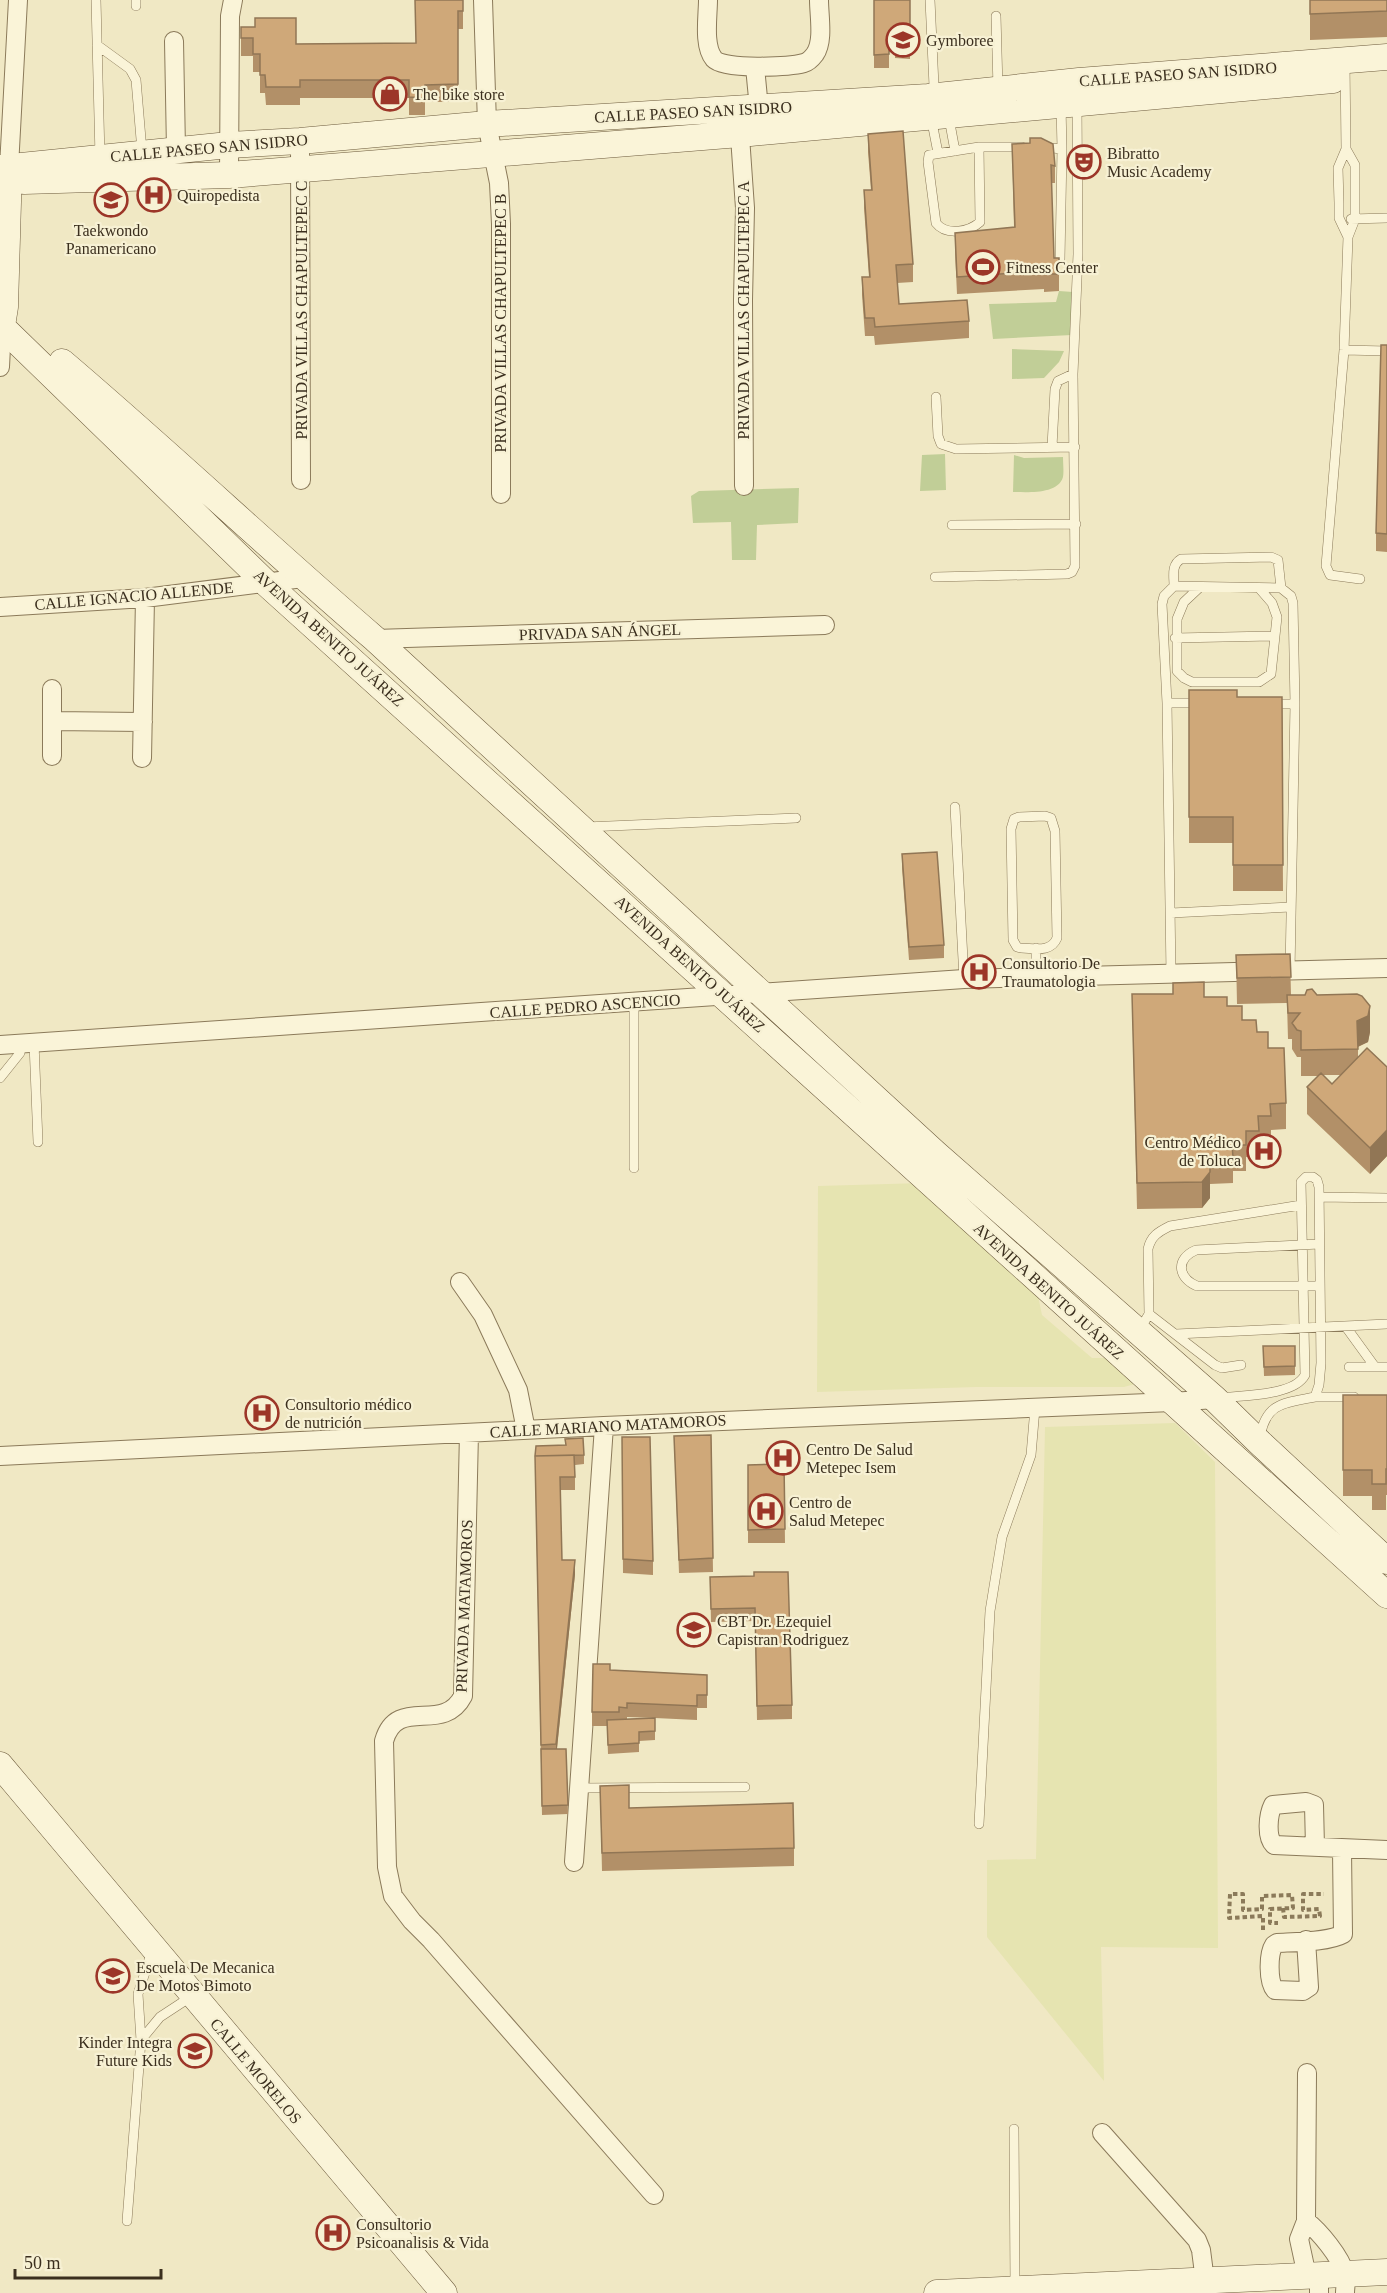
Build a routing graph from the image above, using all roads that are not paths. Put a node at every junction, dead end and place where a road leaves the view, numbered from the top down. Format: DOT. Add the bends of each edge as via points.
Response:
graph roads {
  1 [pos="18,0"];
  2 [pos="96,0"];
  3 [pos="233,0"];
  4 [pos="483,0"];
  5 [pos="708,0"];
  6 [pos="819,0"];
  7 [pos="930,0"];
  8 [pos="996,16"];
  9 [pos="174,41"];
  10 [pos="97,45"];
  11 [pos="1387,57"];
  12 [pos="756,67"];
  13 [pos="1345,71"];
  14 [pos="1387,75"];
  15 [pos="998,90"];
  16 [pos="1070,93"];
  17 [pos="937,102"];
  18 [pos="611,117"];
  19 [pos="750,121"];
  20 [pos="487,124"];
  21 [pos="300,141"];
  22 [pos="612,143"];
  23 [pos="229,145"];
  24 [pos="979,147"];
  25 [pos="1062,149"];
  26 [pos="1346,149"];
  27 [pos="176,150"];
  28 [pos="955,151"];
  29 [pos="493,153"];
  30 [pos="938,153"];
  31 [pos="142,154"];
  32 [pos="100,157"];
  33 [pos="300,169"];
  34 [pos="5,174"];
  35 [pos="229,175"];
  36 [pos="1339,218"];
  37 [pos="1387,218"];
  38 [pos="1355,219"];
  39 [pos="1348,237"];
  40 [pos="1060,260"];
  41 [pos="2,319"];
  42 [pos="1344,350"];
  43 [pos="1387,351"];
  44 [pos="0,367"];
  45 [pos="1073,374"];
  46 [pos="936,397"];
  47 [pos="1052,447"];
  48 [pos="1075,447"];
  49 [pos="301,480"];
  50 [pos="744,486"];
  51 [pos="501,494"];
  52 [pos="1076,524"];
  53 [pos="952,525"];
  54 [pos="935,577"];
  55 [pos="303,578"];
  56 [pos="1360,579"];
  57 [pos="267,584"];
  58 [pos="1174,586"];
  59 [pos="1200,587"];
  60 [pos="1259,588"];
  61 [pos="1281,588"];
  62 [pos="145,598"];
  63 [pos="0,607"];
  64 [pos="825,625"];
  65 [pos="1275,636"];
  66 [pos="1175,638"];
  67 [pos="375,639"];
  68 [pos="52,689"];
  69 [pos="1167,703"];
  70 [pos="1215,704"];
  71 [pos="1261,704"];
  72 [pos="1295,704"];
  73 [pos="52,721"];
  74 [pos="143,722"];
  75 [pos="52,756"];
  76 [pos="142,758"];
  77 [pos="955,807"];
  78 [pos="796,818"];
  79 [pos="583,827"];
  80 [pos="1291,907"];
  81 [pos="1171,913"];
  82 [pos="1036,948"];
  83 [pos="1387,968"];
  84 [pos="1290,971"];
  85 [pos="1171,974"];
  86 [pos="1036,978"];
  87 [pos="964,980"];
  88 [pos="761,993"];
  89 [pos="727,997"];
  90 [pos="634,1003"];
  91 [pos="27,1043"];
  92 [pos="0,1045"];
  93 [pos="0,1078"];
  94 [pos="38,1142"];
  95 [pos="634,1168"];
  96 [pos="1319,1197"];
  97 [pos="1387,1198"];
  98 [pos="1301,1205"];
  99 [pos="1319,1244"];
  100 [pos="1302,1245"];
  101 [pos="460,1281"];
  102 [pos="1320,1286"];
  103 [pos="1303,1287"];
  104 [pos="1143,1323"];
  105 [pos="1387,1324"];
  106 [pos="1346,1327"];
  107 [pos="1305,1328"];
  108 [pos="1321,1328"];
  109 [pos="1176,1334"];
  110 [pos="1241,1365"];
  111 [pos="1349,1367"];
  112 [pos="1375,1367"];
  113 [pos="1387,1367"];
  114 [pos="1314,1397"];
  115 [pos="1366,1398"];
  116 [pos="1215,1399"];
  117 [pos="1172,1402"];
  118 [pos="1035,1408"];
  119 [pos="604,1426"];
  120 [pos="526,1430"];
  121 [pos="469,1433"];
  122 [pos="1259,1442"];
  123 [pos="0,1456"];
  124 [pos="1387,1561"];
  125 [pos="1387,1595"];
  126 [pos="0,1765"];
  127 [pos="579,1788"];
  128 [pos="745,1788"];
  129 [pos="979,1824"];
  130 [pos="1315,1847"];
  131 [pos="1342,1850"];
  132 [pos="1387,1850"];
  133 [pos="574,1862"];
  134 [pos="1306,1940"];
  135 [pos="153,1948"];
  136 [pos="192,1995"];
  137 [pos="141,2040"];
  138 [pos="1307,2073"];
  139 [pos="1014,2128"];
  140 [pos="1102,2133"];
  141 [pos="654,2196"];
  142 [pos="127,2221"];
  143 [pos="1306,2221"];
  144 [pos="1387,2272"];
  145 [pos="1315,2281"];
  146 [pos="1345,2283"];
  147 [pos="1203,2287"];
  148 [pos="1148,2288"];
  149 [pos="1028,2290"];
  150 [pos="444,2293"];
  151 [pos="937,2293"];
  1 -- 34 [label="street"];
  2 -- 10 [label="lane"];
  3 -- 23 [label="street"];
  4 -- 20 [label="street, PRIVADA VILLAS CHAPULTEPEC B"];
  5 -- 12 [label="street" via="708,42 715,61"];
  6 -- 12 [label="street" via="819,46 813,56 805,63"];
  7 -- 17 [label="lane"];
  8 -- 15 [label="lane"];
  9 -- 27 [label="street"];
  10 -- 31 [label="lane" via="130,69 136,80"];
  10 -- 32 [label="lane"];
  11 -- 13 [label="main road, CALLE PASEO SAN ISIDRO"];
  12 -- 19 [label="street, PRIVADA VILLAS CHAPULTEPEC A"];
  13 -- 14 [label="main road, CALLE PASEO SAN ISIDRO"];
  13 -- 16 [label="main road, CALLE PASEO SAN ISIDRO"];
  13 -- 26 [label="lane"];
  15 -- 16 [label="main road, CALLE PASEO SAN ISIDRO"];
  15 -- 17 [label="main road, CALLE PASEO SAN ISIDRO"];
  16 -- 17 [label="main road, CALLE PASEO SAN ISIDRO"];
  16 -- 25 [label="lane"];
  16 -- 45 [label="lane" via="1078,254"];
  17 -- 19 [label="main road, CALLE PASEO SAN ISIDRO"];
  17 -- 28 [label="lane"];
  17 -- 30 [label="lane"];
  18 -- 19 [label="main road, CALLE PASEO SAN ISIDRO"];
  18 -- 20 [label="main road, CALLE PASEO SAN ISIDRO"];
  18 -- 22 [label="main road"];
  19 -- 22 [label="main road, CALLE PASEO SAN ISIDRO"];
  19 -- 50 [label="street, PRIVADA VILLAS CHAPULTEPEC A" via="743,300"];
  20 -- 21 [label="main road, CALLE PASEO SAN ISIDRO"];
  20 -- 29 [label="street, PRIVADA VILLAS CHAPULTEPEC B"];
  21 -- 23 [label="main road, CALLE PASEO SAN ISIDRO"];
  21 -- 33 [label="street, PRIVADA VILLAS CHAPULTEPEC C"];
  22 -- 29 [label="main road, CALLE PASEO SAN ISIDRO"];
  23 -- 27 [label="main road, CALLE PASEO SAN ISIDRO"];
  23 -- 35 [label="street"];
  24 -- 25 [label="lane"];
  24 -- 28 [label="lane"];
  24 -- 30 [label="lane" via="980,222 972,228 950,232 936,223 928,162 929,155"];
  25 -- 40 [label="lane"];
  26 -- 36 [label="lane" via="1338,168"];
  26 -- 38 [label="lane" via="1355,165"];
  27 -- 31 [label="main road, CALLE PASEO SAN ISIDRO"];
  28 -- 30 [label="lane"];
  29 -- 33 [label="main road, CALLE PASEO SAN ISIDRO"];
  29 -- 51 [label="street, PRIVADA VILLAS CHAPULTEPEC B" via="501,224"];
  31 -- 32 [label="main road, CALLE PASEO SAN ISIDRO"];
  32 -- 34 [label="main road, CALLE PASEO SAN ISIDRO"];
  33 -- 35 [label="main road, CALLE PASEO SAN ISIDRO"];
  33 -- 49 [label="street, PRIVADA VILLAS CHAPULTEPEC C"];
  34 -- 35 [label="main road, CALLE PASEO SAN ISIDRO"];
  34 -- 41 [label="main road"];
  36 -- 38 [label="lane"];
  36 -- 39 [label="lane"];
  37 -- 38 [label="lane"];
  38 -- 39 [label="lane"];
  39 -- 42 [label="lane"];
  41 -- 44 [label="street"];
  41 -- 55 [label="main road, AVENIDA BENITO JUÁREZ" via="137,427"];
  41 -- 57 [label="main road, AVENIDA BENITO JUÁREZ"];
  42 -- 43 [label="lane"];
  42 -- 56 [label="lane" via="1326,566 1330,575"];
  45 -- 47 [label="lane" via="1058,381 1055,389"];
  45 -- 48 [label="lane"];
  46 -- 47 [label="lane" via="938,436 947,447"];
  47 -- 48 [label="lane"];
  48 -- 52 [label="lane"];
  52 -- 53 [label="lane"];
  52 -- 54 [label="lane" via="1076,566 1067,574"];
  55 -- 57 [label="street, CALLE IGNACIO ALLENDE"];
  55 -- 67 [label="main road, AVENIDA BENITO JUÁREZ"];
  57 -- 62 [label="street, CALLE IGNACIO ALLENDE"];
  57 -- 89 [label="main road, AVENIDA BENITO JUÁREZ"];
  58 -- 59 [label="lane"];
  58 -- 61 [label="lane" via="1175,564 1181,559 1271,557 1278,560"];
  58 -- 69 [label="lane" via="1162,604"];
  59 -- 60 [label="lane"];
  59 -- 66 [label="lane" via="1179,610"];
  60 -- 61 [label="lane"];
  60 -- 65 [label="lane" via="1275,608"];
  61 -- 72 [label="lane" via="1293,603"];
  62 -- 63 [label="street, CALLE IGNACIO ALLENDE"];
  62 -- 74 [label="street"];
  64 -- 67 [label="street, PRIVADA SAN ÁNGEL"];
  65 -- 66 [label="lane"];
  65 -- 66 [label="lane" via="1271,675 1259,682 1192,682 1184,678 1178,671"];
  67 -- 79 [label="main road, AVENIDA BENITO JUÁREZ"];
  68 -- 73 [label="street"];
  69 -- 70 [label="lane"];
  69 -- 81 [label="lane"];
  71 -- 72 [label="lane"];
  72 -- 80 [label="lane"];
  73 -- 74 [label="street"];
  73 -- 75 [label="street"];
  74 -- 76 [label="street"];
  77 -- 87 [label="lane"];
  78 -- 79 [label="lane"];
  79 -- 88 [label="main road, AVENIDA BENITO JUÁREZ"];
  80 -- 81 [label="lane"];
  80 -- 84 [label="lane"];
  81 -- 85 [label="lane"];
  82 -- 82 [label="lane" via="1051,947 1056,938 1055,831 1051,818 1045,816 1019,817 1014,819 1011,829 1013,940 1017,947"];
  82 -- 86 [label="lane"];
  83 -- 84 [label="street, CALLE PEDRO ASCENCIO"];
  84 -- 85 [label="street, CALLE PEDRO ASCENCIO"];
  85 -- 86 [label="street, CALLE PEDRO ASCENCIO"];
  86 -- 87 [label="street, CALLE PEDRO ASCENCIO"];
  87 -- 88 [label="street, CALLE PEDRO ASCENCIO"];
  88 -- 89 [label="street, CALLE PEDRO ASCENCIO"];
  88 -- 104 [label="main road, AVENIDA BENITO JUÁREZ" via="935,1153"];
  89 -- 90 [label="street, CALLE PEDRO ASCENCIO"];
  89 -- 117 [label="main road, AVENIDA BENITO JUÁREZ"];
  90 -- 91 [label="street, CALLE PEDRO ASCENCIO"];
  90 -- 95 [label="lane"];
  91 -- 92 [label="street, CALLE PEDRO ASCENCIO"];
  91 -- 93 [label="lane"];
  91 -- 94 [label="lane"];
  96 -- 97 [label="lane"];
  96 -- 98 [label="lane" via="1317,1180 1306,1177 1301,1182"];
  96 -- 99 [label="lane"];
  98 -- 100 [label="lane"];
  98 -- 104 [label="lane" via="1170,1226 1158,1233 1148,1249"];
  99 -- 100 [label="lane"];
  99 -- 102 [label="lane"];
  100 -- 103 [label="lane"];
  100 -- 103 [label="lane" via="1196,1250 1182,1262 1182,1274 1197,1286"];
  101 -- 120 [label="street" via="483,1315 518,1390"];
  102 -- 103 [label="lane"];
  102 -- 108 [label="lane"];
  103 -- 107 [label="lane"];
  104 -- 109 [label="lane"];
  104 -- 116 [label="main road, AVENIDA BENITO JUÁREZ"];
  105 -- 106 [label="lane"];
  106 -- 108 [label="lane"];
  106 -- 112 [label="lane"];
  107 -- 108 [label="lane"];
  107 -- 109 [label="lane"];
  107 -- 116 [label="lane" via="1306,1368 1301,1382 1280,1390"];
  108 -- 114 [label="lane" via="1320,1375"];
  109 -- 110 [label="lane" via="1215,1365"];
  111 -- 112 [label="lane"];
  112 -- 113 [label="lane"];
  114 -- 115 [label="lane"];
  114 -- 122 [label="lane" via="1272,1409 1262,1423"];
  116 -- 117 [label="street, CALLE MARIANO MATAMOROS"];
  116 -- 122 [label="main road, AVENIDA BENITO JUÁREZ"];
  117 -- 118 [label="street, CALLE MARIANO MATAMOROS"];
  117 -- 125 [label="main road, AVENIDA BENITO JUÁREZ"];
  118 -- 119 [label="street, CALLE MARIANO MATAMOROS"];
  118 -- 129 [label="lane" via="1031,1455 1002,1537 990,1611"];
  119 -- 120 [label="street, CALLE MARIANO MATAMOROS"];
  119 -- 127 [label="street"];
  120 -- 121 [label="street, CALLE MARIANO MATAMOROS"];
  121 -- 123 [label="street, CALLE MARIANO MATAMOROS"];
  121 -- 141 [label="street, PRIVADA MATAMOROS" via="464,1696 451,1712 409,1717 394,1722 387,1731 387,1867 393,1896"];
  122 -- 124 [label="main road, AVENIDA BENITO JUÁREZ"];
  126 -- 135 [label="main road, CALLE MORELOS"];
  127 -- 128 [label="lane"];
  127 -- 133 [label="street"];
  130 -- 131 [label="street"];
  131 -- 132 [label="street"];
  131 -- 134 [label="street" via="1343,1934"];
  135 -- 136 [label="main road, CALLE MORELOS"];
  135 -- 137 [label="lane" via="138,1994"];
  136 -- 137 [label="lane" via="160,2017"];
  136 -- 150 [label="main road, CALLE MORELOS"];
  137 -- 142 [label="lane"];
  138 -- 143 [label="street"];
  139 -- 149 [label="lane"];
  140 -- 147 [label="street" via="1197,2240"];
  143 -- 145 [label="street" via="1299,2239"];
  143 -- 146 [label="street" via="1326,2241"];
  144 -- 146 [label="main road"];
  145 -- 146 [label="main road"];
  145 -- 147 [label="main road"];
  147 -- 148 [label="main road"];
  148 -- 149 [label="main road"];
  149 -- 151 [label="main road"];
}
